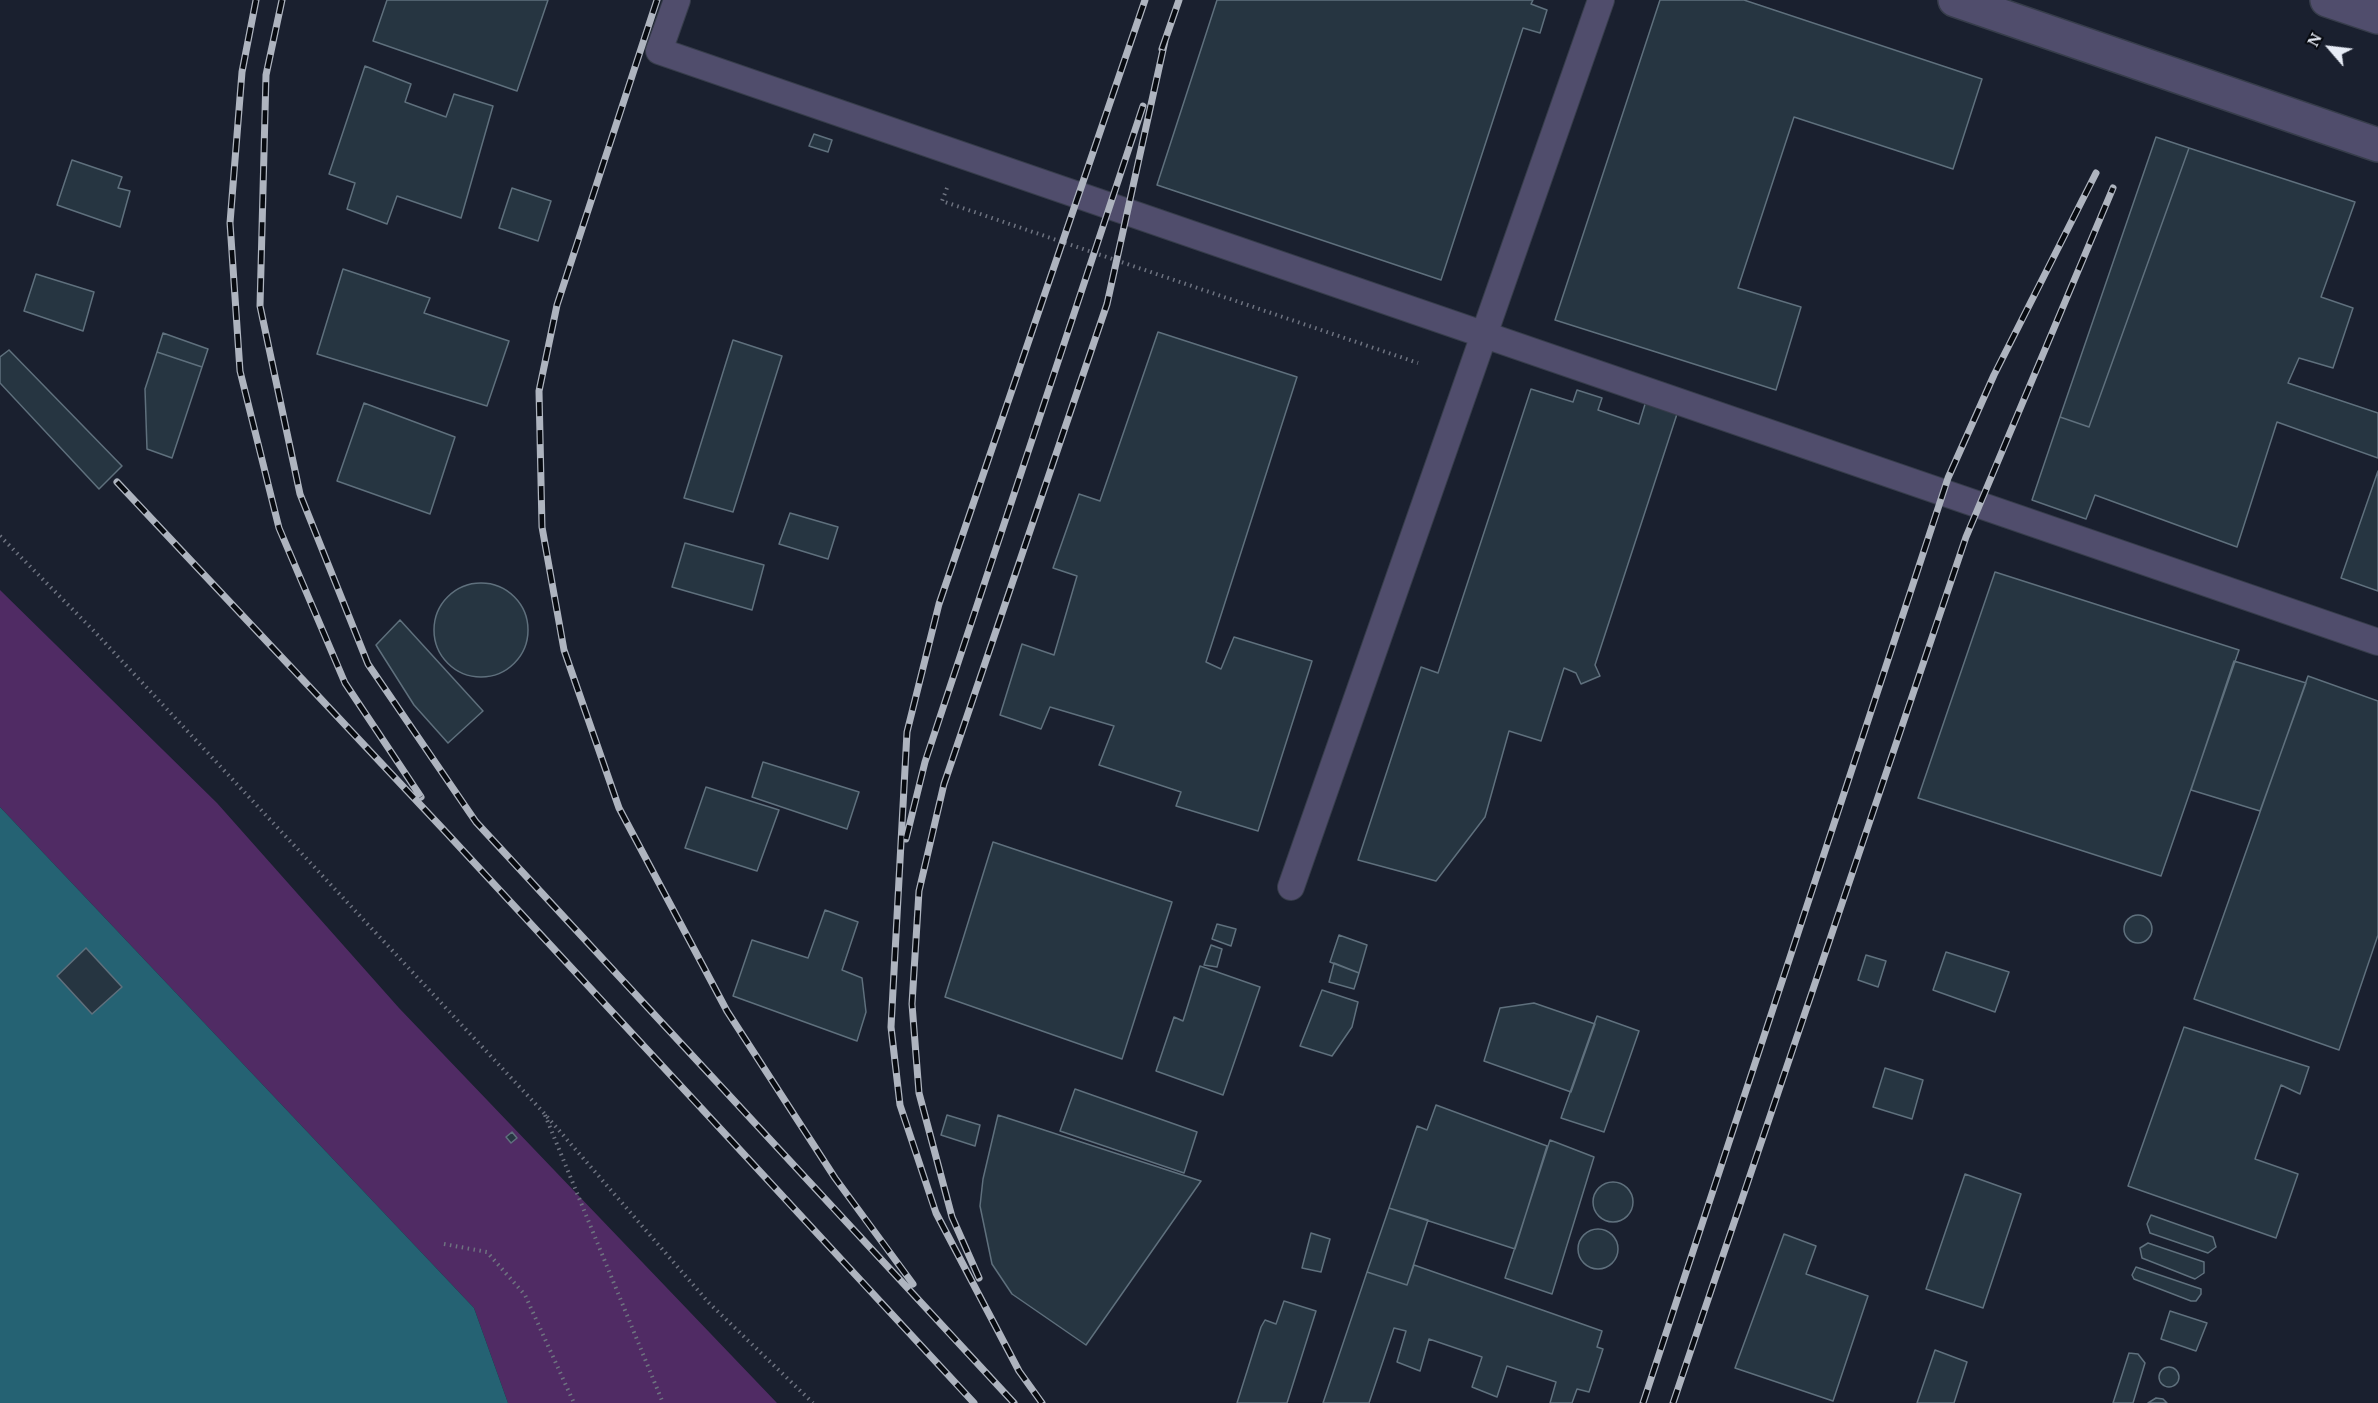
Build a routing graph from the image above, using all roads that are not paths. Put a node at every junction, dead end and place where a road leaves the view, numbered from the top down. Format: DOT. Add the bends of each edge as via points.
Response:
graph roads {
  1 [pos="677,0"];
  2 [pos="1601,0"];
  3 [pos="1955,0"];
  4 [pos="2327,0"];
  5 [pos="2378,17"];
  6 [pos="2378,145"];
  7 [pos="1483,334"];
  8 [pos="2378,642"];
  9 [pos="1291,887"];
  1 -- 7 [label="lane" via="659,51"];
  2 -- 7 [label="lane"];
  3 -- 6 [label="street"];
  4 -- 5 [label="street"];
  7 -- 8 [label="lane"];
  7 -- 9 [label="lane"];
}
